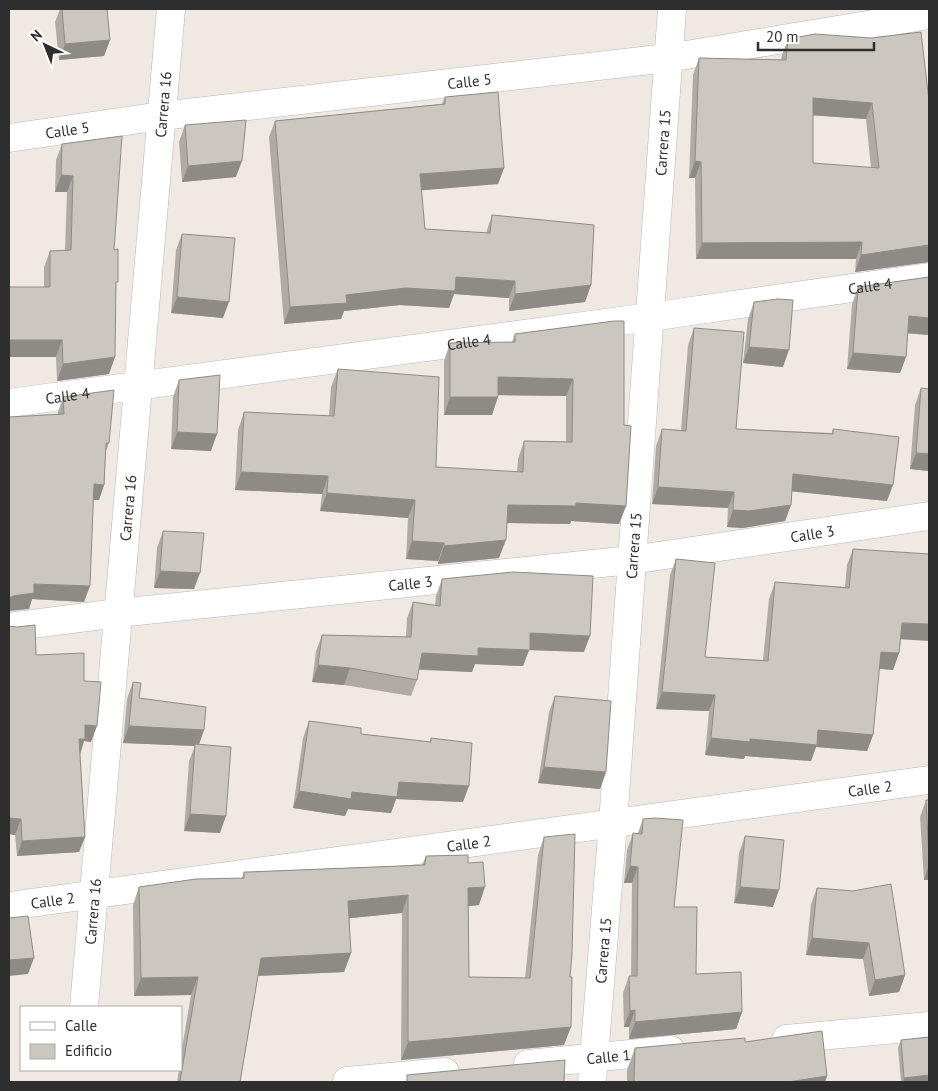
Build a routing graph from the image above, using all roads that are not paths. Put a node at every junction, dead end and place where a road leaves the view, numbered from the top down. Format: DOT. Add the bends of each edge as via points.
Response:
graph roads {
  1 [pos="171,9"];
  2 [pos="672,9"];
  3 [pos="929,15"];
  4 [pos="668,58"];
  5 [pos="161,116"];
  6 [pos="9,138"];
  7 [pos="929,277"];
  8 [pos="650,317"];
  9 [pos="138,385"];
  10 [pos="9,403"];
  11 [pos="929,516"];
  12 [pos="631,560"];
  13 [pos="118,614"];
  14 [pos="9,627"];
  15 [pos="929,780"];
  16 [pos="613,823"];
  17 [pos="94,894"];
  18 [pos="9,906"];
  19 [pos="84,1006"];
  20 [pos="929,1026"];
  21 [pos="761,1042"];
  22 [pos="692,1048"];
  23 [pos="504,1066"];
  24 [pos="465,1070"];
  25 [pos="592,1070"];
  26 [pos="347,1081"];
  1 -- 5 [label="street, Carrera 16"];
  2 -- 4 [label="street, Carrera 15"];
  3 -- 4 [label="street, Calle 5"];
  4 -- 5 [label="street, Calle 5"];
  4 -- 8 [label="street, Carrera 15"];
  5 -- 6 [label="street, Calle 5"];
  5 -- 9 [label="street, Carrera 16"];
  7 -- 8 [label="street, Calle 4"];
  8 -- 9 [label="street, Calle 4"];
  8 -- 12 [label="street, Carrera 15"];
  9 -- 10 [label="street, Calle 4"];
  9 -- 13 [label="street, Carrera 16"];
  11 -- 12 [label="street, Calle 3"];
  12 -- 13 [label="street, Calle 3"];
  12 -- 16 [label="street, Carrera 15"];
  13 -- 14 [label="street, Calle 3"];
  13 -- 17 [label="street, Carrera 16"];
  15 -- 16 [label="street, Calle 2"];
  16 -- 17 [label="street, Calle 2"];
  16 -- 25 [label="street, Carrera 15"];
  17 -- 18 [label="street, Calle 2"];
  17 -- 19 [label="street, Carrera 16"];
  20 -- 21 [label="street"];
  22 -- 25 [label="street, Calle 1"];
  23 -- 25 [label="street, Calle 1"];
  24 -- 26 [label="street"];
}
